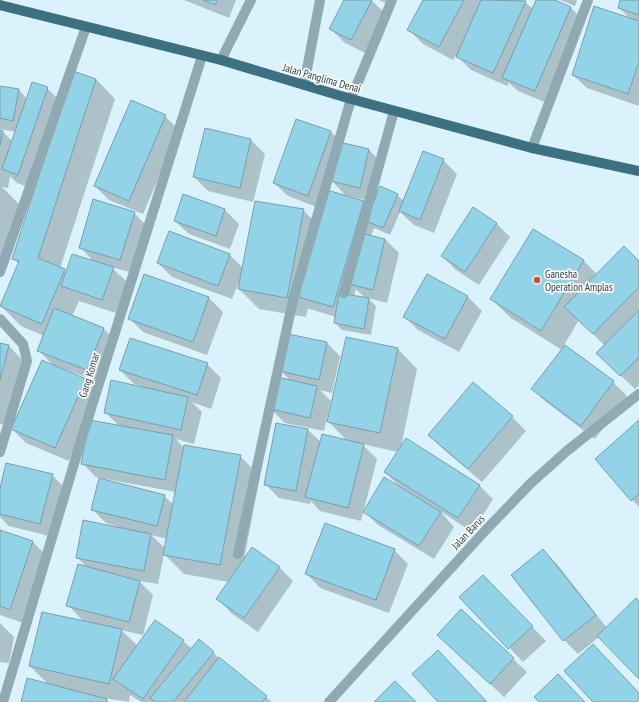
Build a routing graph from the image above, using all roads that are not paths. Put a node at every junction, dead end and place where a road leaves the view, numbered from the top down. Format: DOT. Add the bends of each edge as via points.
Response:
graph roads {
  1 [pos="251,0"];
  2 [pos="320,0"];
  3 [pos="392,0"];
  4 [pos="588,0"];
  5 [pos="0,5"];
  6 [pos="86,27"];
  7 [pos="202,56"];
  8 [pos="221,60"];
  9 [pos="304,85"];
  10 [pos="350,99"];
  11 [pos="394,111"];
  12 [pos="532,148"];
  13 [pos="639,171"];
  14 [pos="0,272"];
  15 [pos="344,293"];
  16 [pos="0,319"];
  17 [pos="639,394"];
  18 [pos="0,452"];
  19 [pos="238,554"];
  20 [pos="3,702"];
  21 [pos="329,702"];
  1 -- 8 [label="street"];
  2 -- 9 [label="street"];
  3 -- 10 [label="street"];
  4 -- 12 [label="street"];
  5 -- 6 [label="main road, Jalan Panglima Denai"];
  6 -- 7 [label="main road, Jalan Panglima Denai"];
  6 -- 14 [label="street"];
  7 -- 8 [label="main road, Jalan Panglima Denai"];
  7 -- 20 [label="street, Gang Komar"];
  8 -- 9 [label="main road, Jalan Panglima Denai"];
  9 -- 10 [label="main road, Jalan Panglima Denai"];
  10 -- 11 [label="main road, Jalan Panglima Denai"];
  10 -- 19 [label="street" via="293,300"];
  11 -- 12 [label="main road, Jalan Panglima Denai"];
  11 -- 15 [label="street"];
  12 -- 13 [label="main road, Jalan Panglima Denai"];
  16 -- 18 [label="street" via="23,344 27,361"];
  17 -- 21 [label="street, Jalan Barus" via="531,482"];
}
